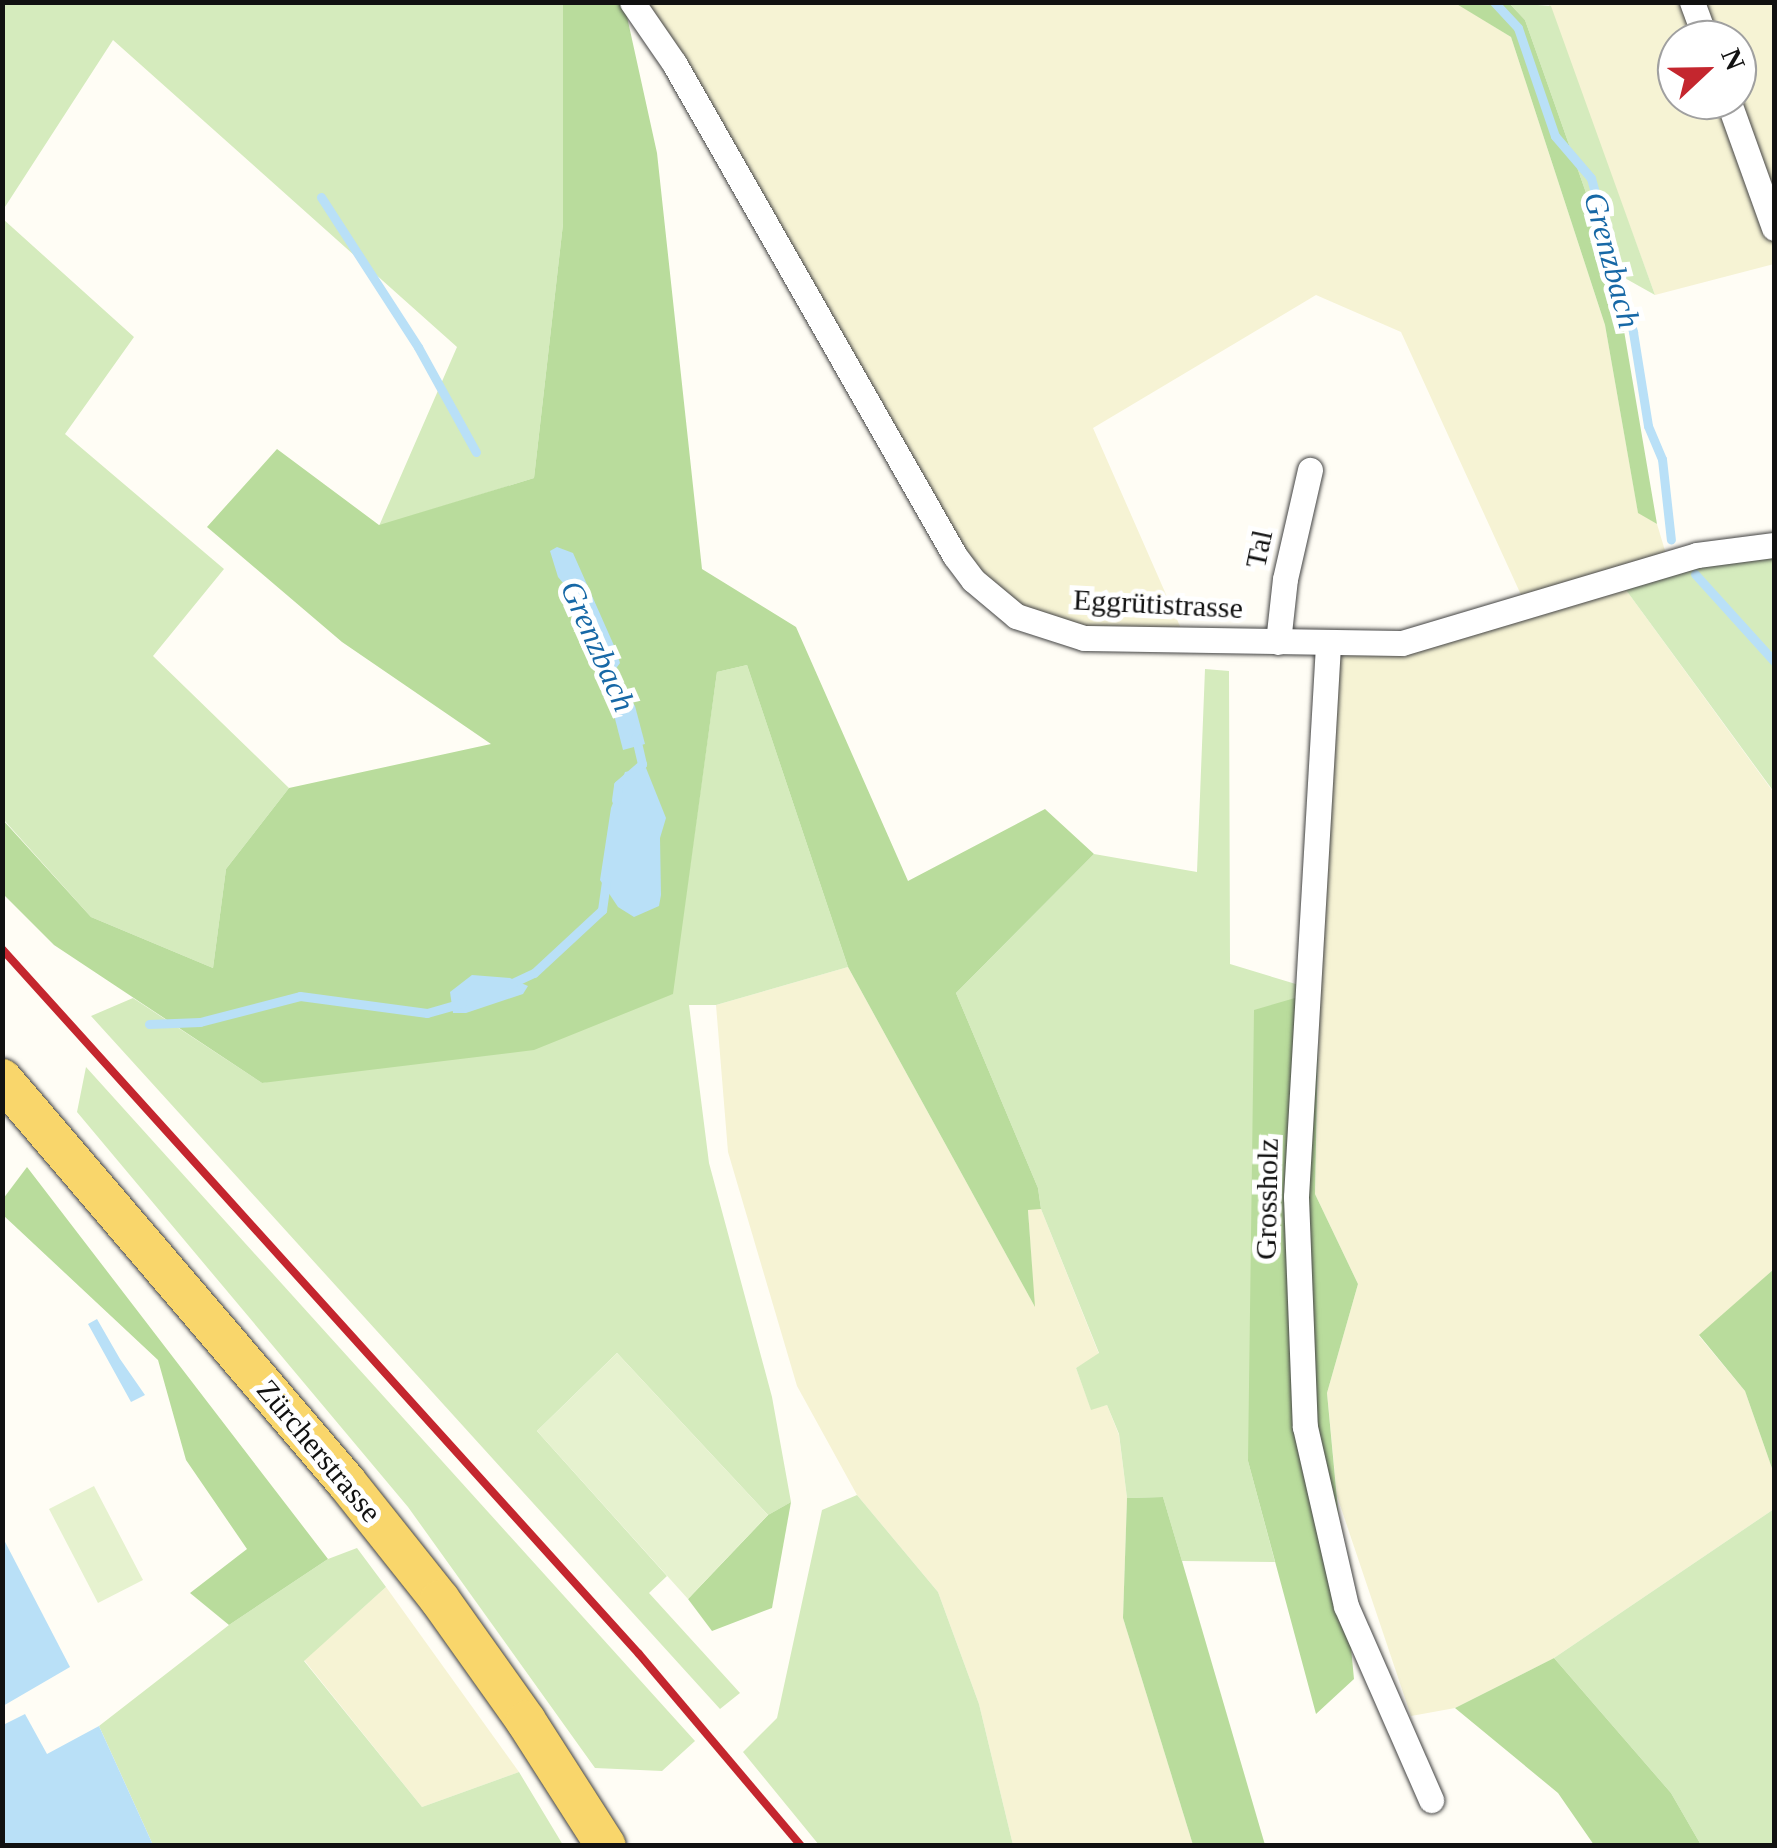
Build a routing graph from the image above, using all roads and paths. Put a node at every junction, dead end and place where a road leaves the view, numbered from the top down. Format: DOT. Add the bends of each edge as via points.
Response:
graph roads {
  1 [pos="632,2"];
  2 [pos="1735,120"];
  3 [pos="1774,228"];
  4 [pos="1310,470"];
  5 [pos="1774,545"];
  6 [pos="1278,642"];
  7 [pos="1328,645"];
  8 [pos="2,1080"];
  9 [pos="1431,1800"];
  10 [pos="606,1846"];
  1 -- 6 [label="street, Eggrütistrasse" via="674,63 973,580 1016,616 1084,638"];
  2 -- 3 [label="street"];
  4 -- 6 [label="street, Tal"];
  5 -- 7 [label="street, Eggrütistrasse" via="1697,555 1438,636"];
  6 -- 7 [label="street, Eggrütistrasse"];
  7 -- 9 [label="street, Grossholz" via="1296,1197 1305,1427 1346,1606"];
  8 -- 10 [label="main road, Zürcherstrasse" via="440,1600"];
}
